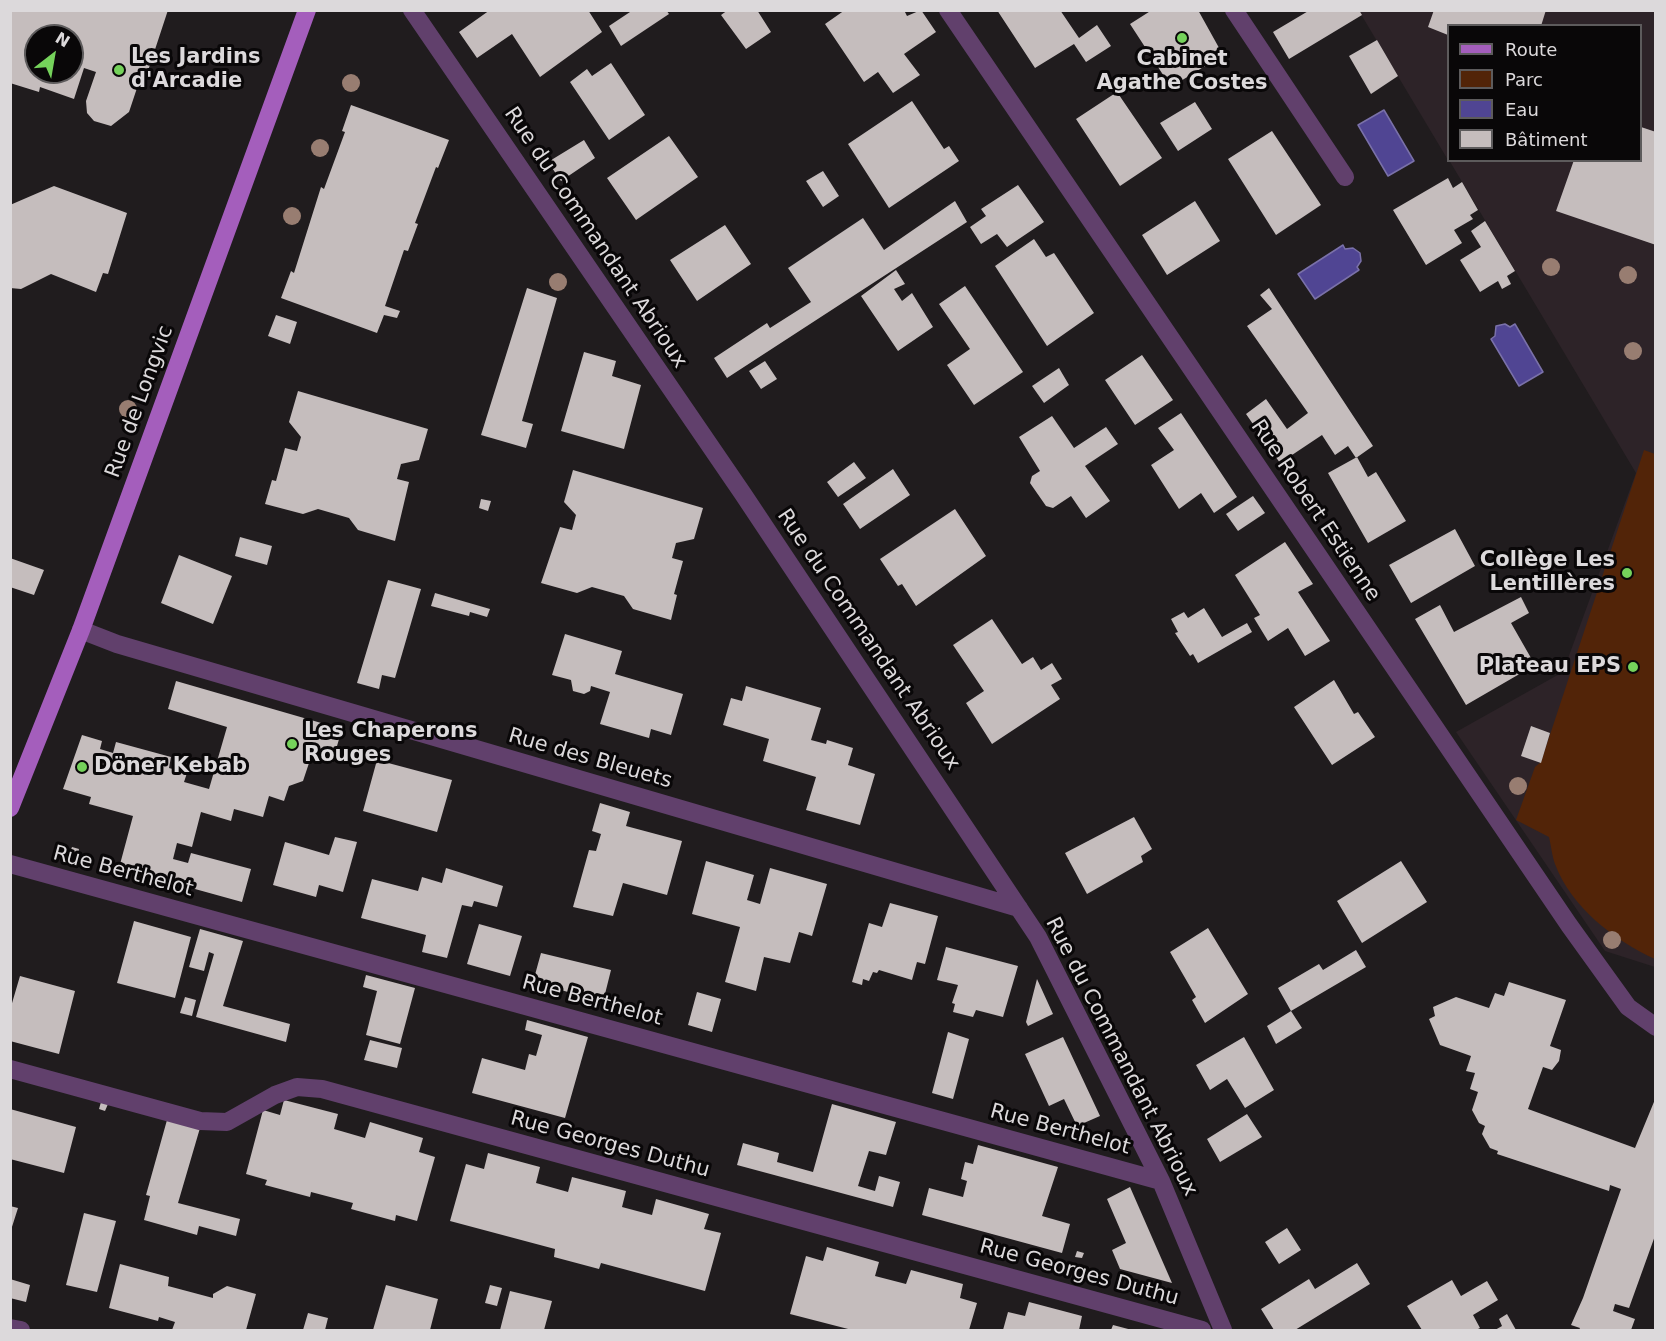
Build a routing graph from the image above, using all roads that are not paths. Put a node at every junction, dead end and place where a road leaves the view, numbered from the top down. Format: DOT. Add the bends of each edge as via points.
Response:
graph roads {
  1 [pos="307,10"];
  2 [pos="412,10"];
  3 [pos="948,10"];
  4 [pos="1234,10"];
  5 [pos="1344,177"];
  6 [pos="81,630"];
  7 [pos="10,808"];
  8 [pos="10,864"];
  9 [pos="1019,908"];
  10 [pos="1656,1027"];
  11 [pos="10,1069"];
  12 [pos="1161,1181"];
  13 [pos="10,1328"];
  14 [pos="21,1330"];
  15 [pos="1202,1330"];
  16 [pos="1223,1330"];
  1 -- 6 [label="main road, Rue de Longvic"];
  2 -- 9 [label="street, Rue du Commandant Abrioux" via="743,494"];
  3 -- 10 [label="street, Rue Robert Estienne" via="1569,925 1628,1007"];
  4 -- 5 [label="street"];
  6 -- 7 [label="main road, Rue de Longvic"];
  6 -- 9 [label="street, Rue des Bleuets" via="117,644"];
  8 -- 12 [label="street, Rue Berthelot"];
  9 -- 12 [label="street, Rue du Commandant Abrioux" via="1038,937"];
  11 -- 15 [label="street, Rue Georges Duthu" via="200,1121 227,1122 297,1087 322,1089"];
  12 -- 16 [label="street, Rue du Commandant Abrioux"];
  13 -- 14 [label="street"];
}
